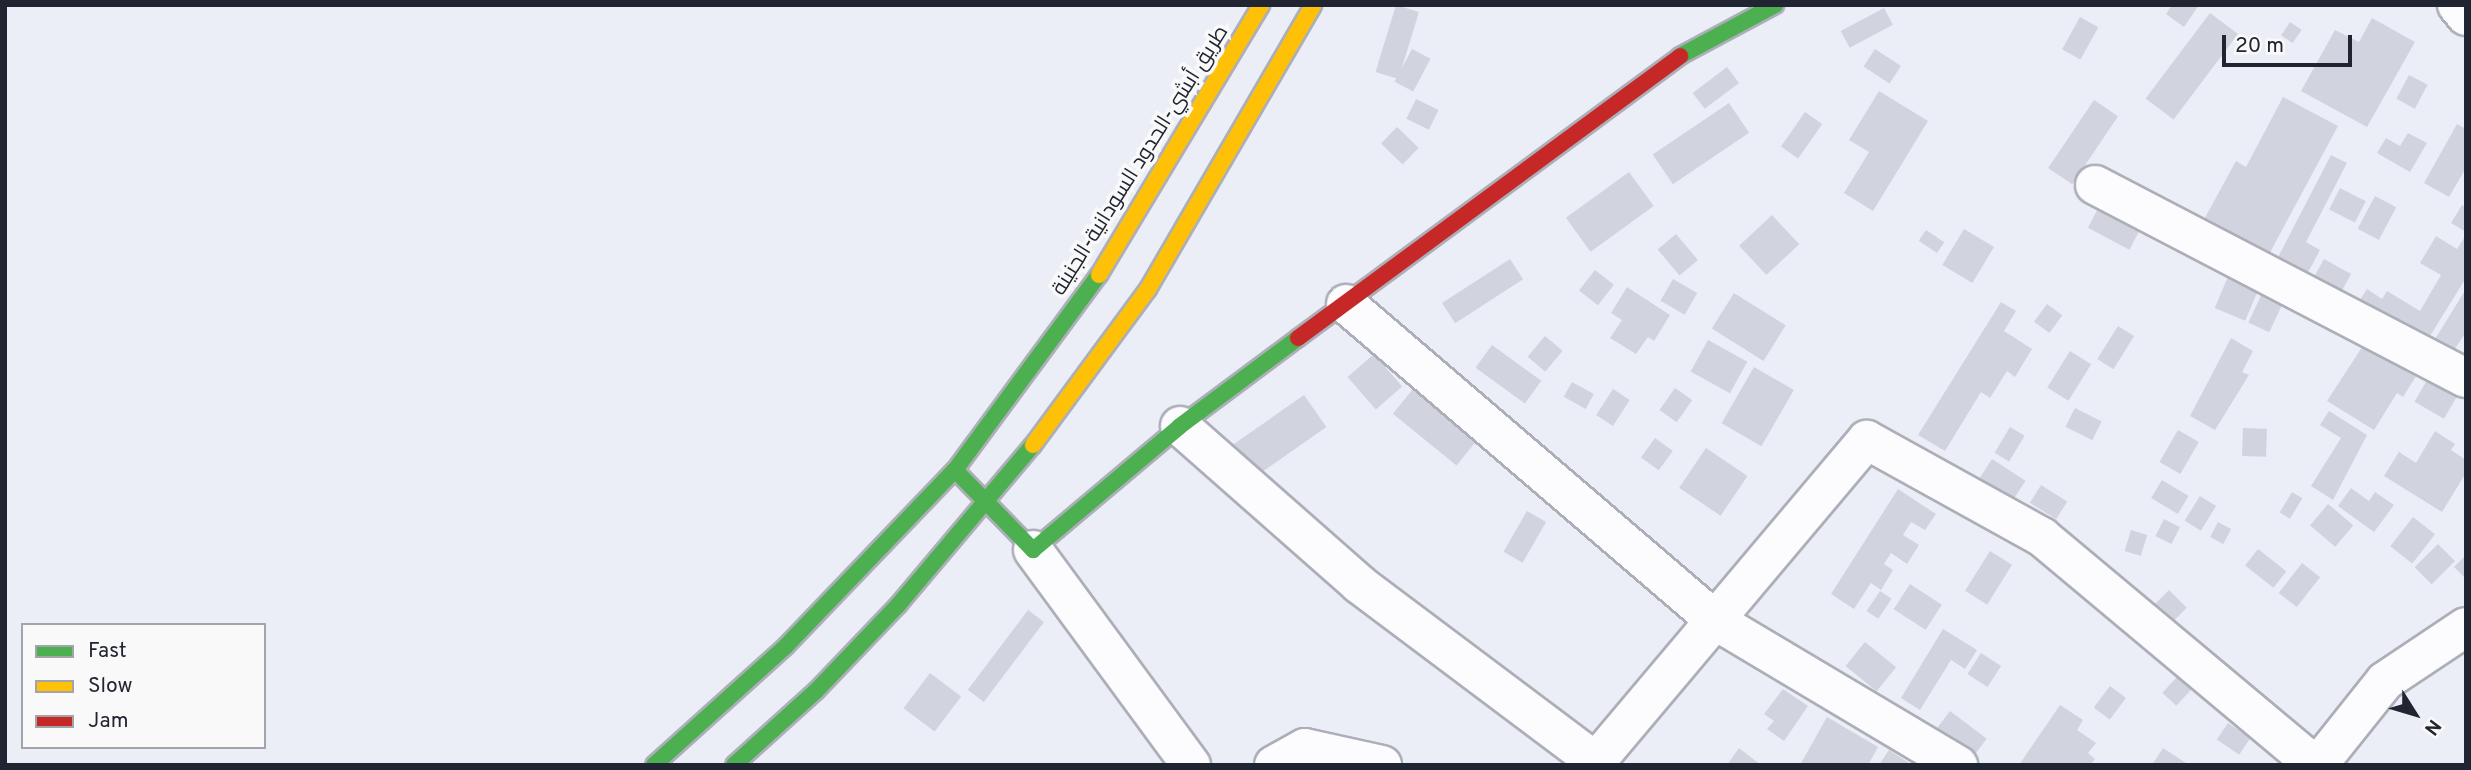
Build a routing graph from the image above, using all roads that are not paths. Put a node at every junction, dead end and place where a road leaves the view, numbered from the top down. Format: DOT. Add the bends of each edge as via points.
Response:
graph roads {
  1 [pos="1261,5"];
  2 [pos="1313,5"];
  3 [pos="1775,5"];
  4 [pos="2457,5"];
  5 [pos="2466,16"];
  6 [pos="2095,185"];
  7 [pos="1346,304"];
  8 [pos="2466,378"];
  9 [pos="1180,426"];
  10 [pos="956,470"];
  11 [pos="989,502"];
  12 [pos="1033,550"];
  13 [pos="1716,621"];
  14 [pos="2466,626"];
  15 [pos="1595,764"];
  16 [pos="654,765"];
  17 [pos="734,765"];
  18 [pos="1191,765"];
  19 [pos="1274,765"];
  20 [pos="1382,765"];
  21 [pos="1958,765"];
  22 [pos="2317,765"];
  1 -- 10 [label="main road, طريق أبشي-الحدود السودانية-الجنينة" via="1110,259"];
  2 -- 11 [label="main road" via="1148,289"];
  3 -- 7 [label="main road" via="1695,46"];
  4 -- 5 [label="street"];
  6 -- 8 [label="street"];
  7 -- 9 [label="main road"];
  7 -- 13 [label="street"];
  9 -- 12 [label="main road"];
  9 -- 15 [label="street" via="1359,584"];
  10 -- 11 [label="main road"];
  10 -- 16 [label="main road, طريق أبشي-الحدود السودانية-الجنينة" via="786,646"];
  11 -- 12 [label="main road"];
  11 -- 17 [label="main road" via="816,691"];
  12 -- 18 [label="street"];
  13 -- 15 [label="street"];
  13 -- 21 [label="street"];
  13 -- 22 [label="street" via="1867,440 2042,537"];
  14 -- 22 [label="street" via="2385,681"];
  19 -- 20 [label="street" via="1305,748"];
}
